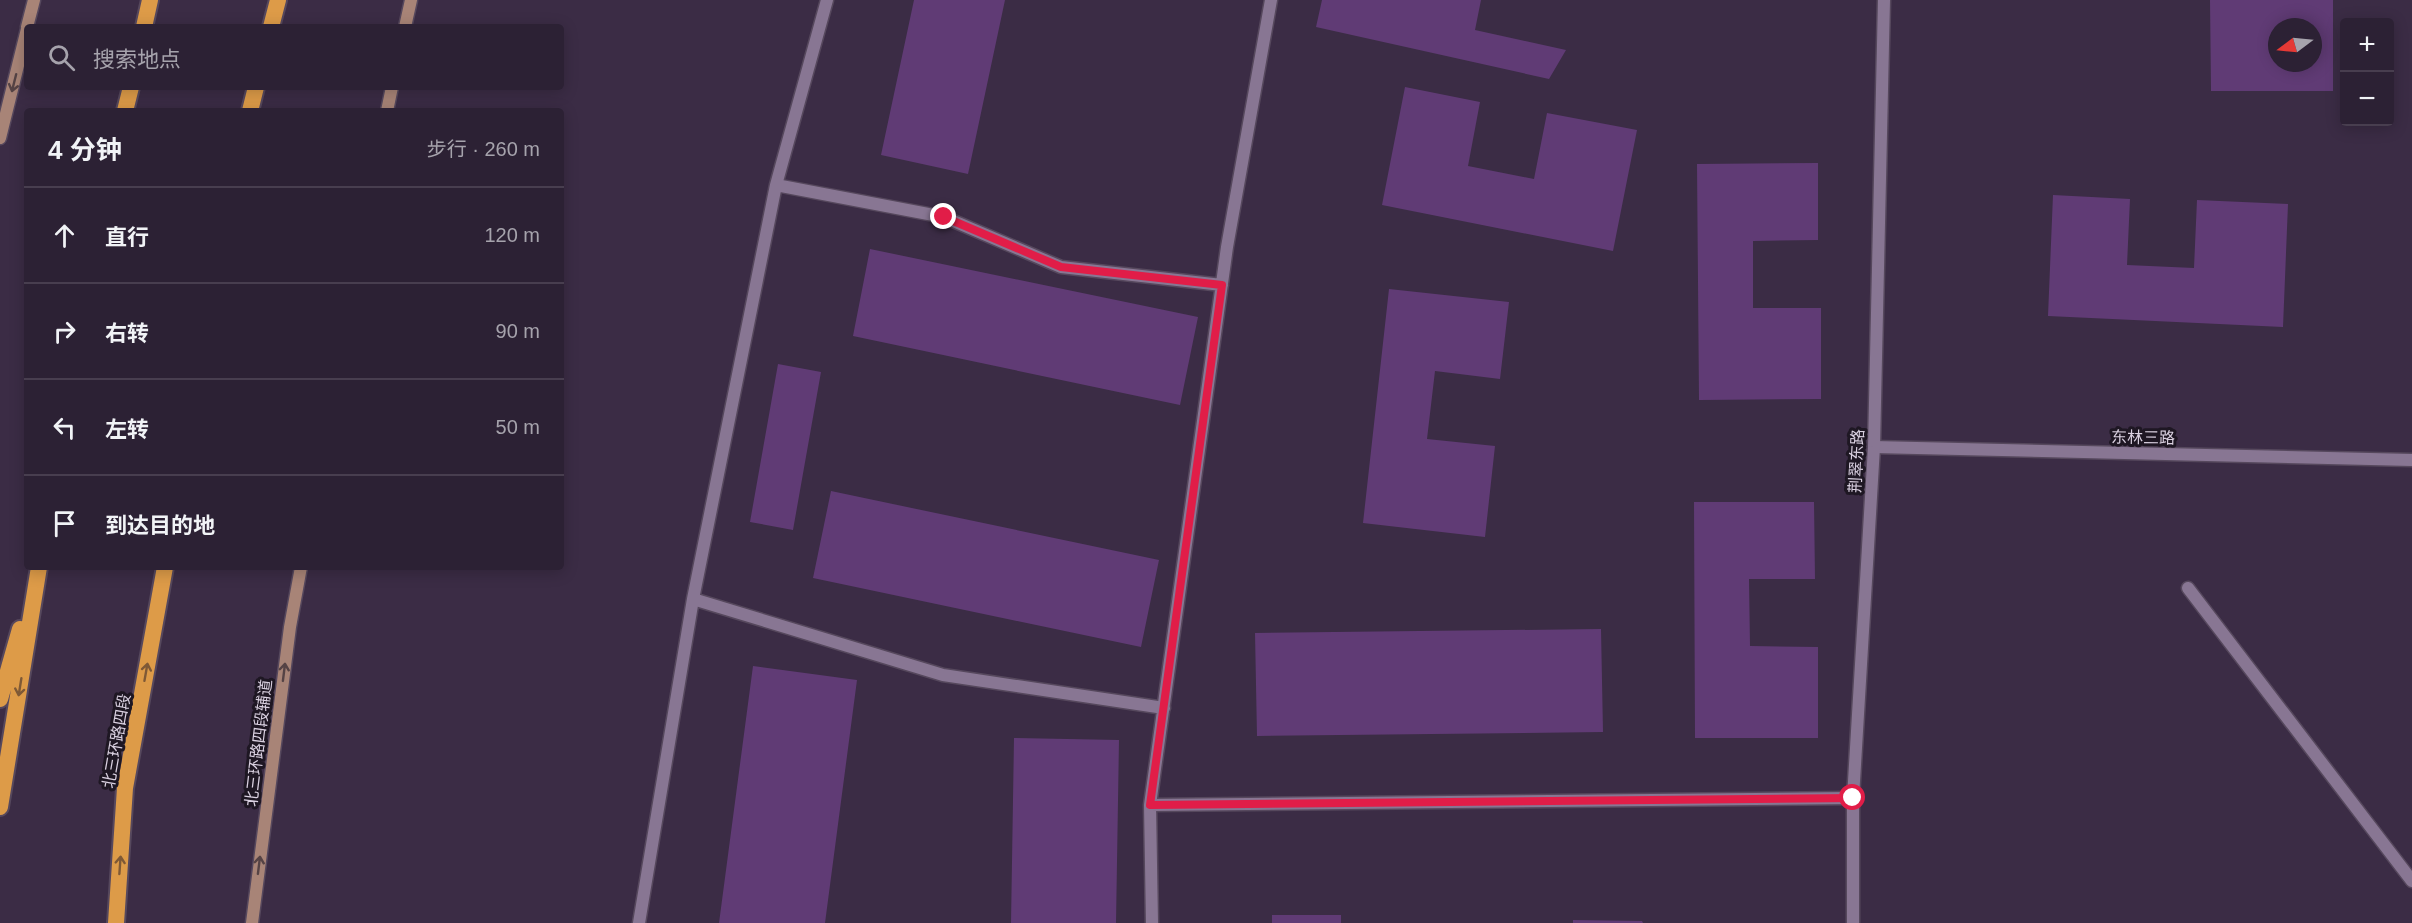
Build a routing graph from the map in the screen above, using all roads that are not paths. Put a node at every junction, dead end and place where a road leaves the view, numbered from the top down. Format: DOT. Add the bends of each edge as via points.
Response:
graph roads {
  1 [pos="34,0"];
  2 [pos="150,0"];
  3 [pos="278,0"];
  4 [pos="411,0"];
  5 [pos="827,0"];
  6 [pos="1271,0"];
  7 [pos="1884,0"];
  8 [pos="28,24"];
  9 [pos="145,24"];
  10 [pos="273,24"];
  11 [pos="406,24"];
  12 [pos="24,40"];
  13 [pos="130,90"];
  14 [pos="255,90"];
  15 [pos="391,90"];
  16 [pos="126,108"];
  17 [pos="251,108"];
  18 [pos="388,108"];
  19 [pos="0,138"];
  20 [pos="776,185"];
  21 [pos="1222,285"];
  22 [pos="1874,447"];
  23 [pos="2412,460"];
  24 [pos="37,570"];
  25 [pos="38,570"];
  26 [pos="164,570"];
  27 [pos="300,570"];
  28 [pos="2188,588"];
  29 [pos="693,599"];
  30 [pos="0,699"];
  31 [pos="1164,708"];
  32 [pos="1853,798"];
  33 [pos="1150,805"];
  34 [pos="0,807"];
  35 [pos="2412,881"];
  36 [pos="117,897"];
  37 [pos="116,923"];
  38 [pos="122,923"];
  39 [pos="252,923"];
  40 [pos="639,923"];
  41 [pos="1152,923"];
  42 [pos="1853,923"];
  1 -- 8 [label="main road"];
  2 -- 9 [label="highway"];
  3 -- 10 [label="highway"];
  4 -- 11 [label="main road"];
  5 -- 20 [label="street"];
  6 -- 21 [label="street"];
  7 -- 22 [label="street, 荆翠东路"];
  12 -- 19 [label="main road, one-way"];
  13 -- 16 [label="highway"];
  14 -- 17 [label="highway"];
  15 -- 18 [label="main road"];
  20 -- 21 [label="street" via="944,217 1061,267"];
  20 -- 29 [label="street"];
  21 -- 31 [label="street"];
  22 -- 23 [label="street, 东林三路"];
  22 -- 32 [label="street, 荆翠东路"];
  24 -- 30 [label="highway"];
  25 -- 34 [label="highway, one-way"];
  36 -- 26 [label="highway, 北三环路四段, one-way" via="125,788"];
  39 -- 27 [label="main road, 北三环路四段辅道, one-way"];
  28 -- 35 [label="street"];
  29 -- 31 [label="street" via="943,675"];
  29 -- 40 [label="street"];
  31 -- 33 [label="street"];
  32 -- 33 [label="street"];
  32 -- 42 [label="street, 荆翠东路"];
  33 -- 41 [label="street"];
  36 -- 37 [label="highway, 北三环路四段"];
  36 -- 38 [label="highway"];
}
